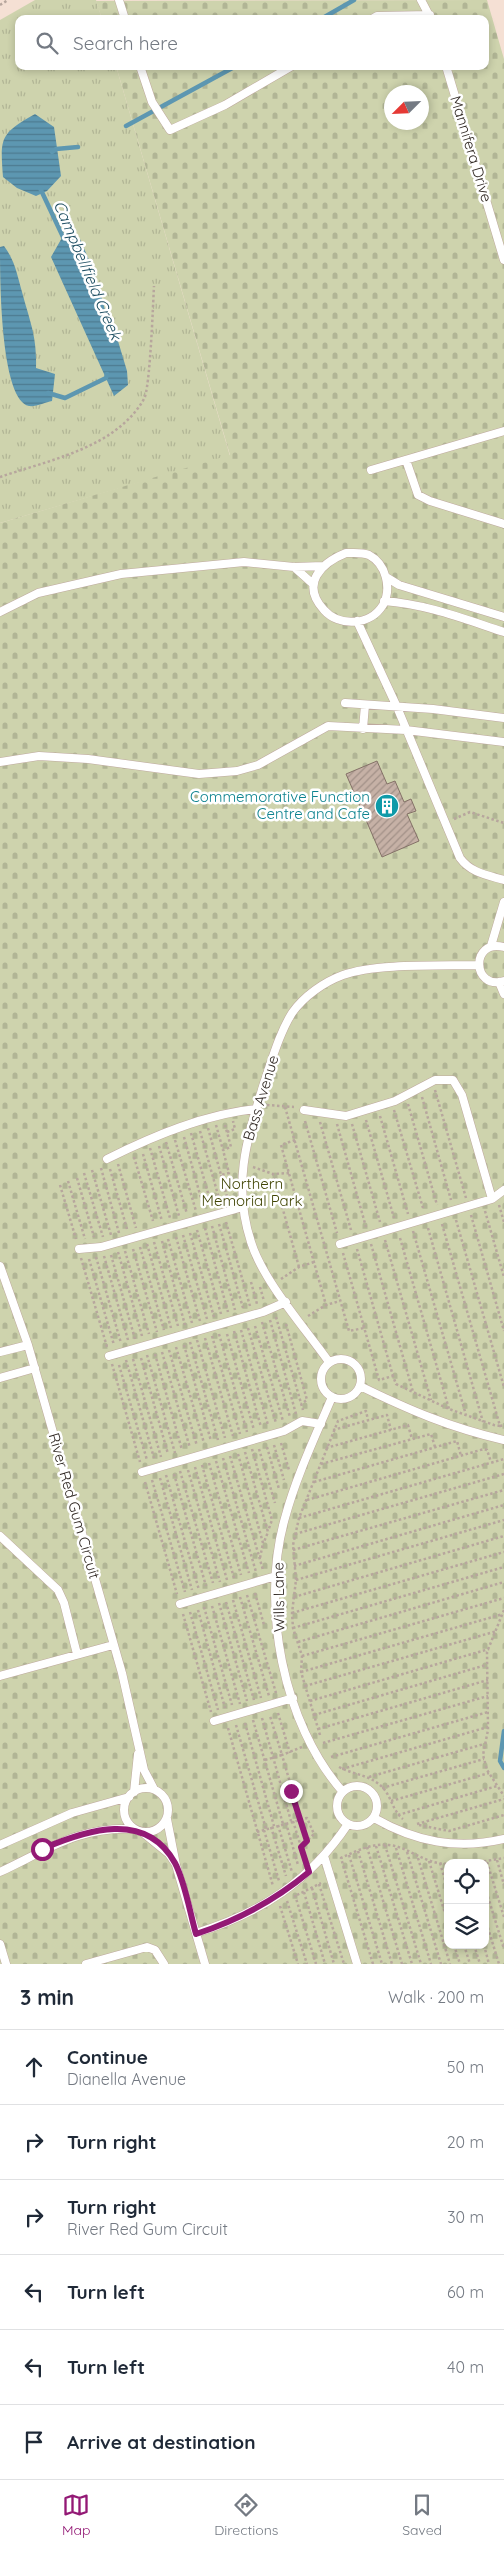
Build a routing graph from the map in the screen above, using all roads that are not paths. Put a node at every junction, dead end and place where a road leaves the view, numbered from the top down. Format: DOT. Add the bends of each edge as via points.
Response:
graph roads {
  1 [pos="119,0"];
  2 [pos="421,0"];
  3 [pos="123,15"];
  4 [pos="430,15"];
  5 [pos="141,70"];
  6 [pos="285,70"];
  7 [pos="447,70"];
  8 [pos="504,260"];
  9 [pos="504,431"];
  10 [pos="406,460"];
  11 [pos="370,470"];
  12 [pos="504,524"];
  13 [pos="323,566"];
  14 [pos="294,568"];
  15 [pos="386,577"];
  16 [pos="313,584"];
  17 [pos="384,601"];
  18 [pos="0,612"];
  19 [pos="504,617"];
  20 [pos="357,621"];
  21 [pos="504,632"];
  22 [pos="345,703"];
  23 [pos="365,705"];
  24 [pos="397,707"];
  25 [pos="504,718"];
  26 [pos="363,729"];
  27 [pos="406,730"];
  28 [pos="504,742"];
  29 [pos="0,762"];
  30 [pos="504,880"];
  31 [pos="504,902"];
  32 [pos="492,946"];
  33 [pos="504,947"];
  34 [pos="479,965"];
  35 [pos="502,982"];
  36 [pos="504,994"];
  37 [pos="257,1106"];
  38 [pos="304,1110"];
  39 [pos="107,1159"];
  40 [pos="504,1190"];
  41 [pos="495,1198"];
  42 [pos="243,1207"];
  43 [pos="154,1232"];
  44 [pos="340,1244"];
  45 [pos="0,1266"];
  46 [pos="286,1302"];
  47 [pos="192,1333"];
  48 [pos="28,1345"];
  49 [pos="0,1352"];
  50 [pos="329,1362"];
  51 [pos="34,1368"];
  52 [pos="0,1378"];
  53 [pos="360,1386"];
  54 [pos="332,1397"];
  55 [pos="321,1424"];
  56 [pos="504,1440"];
  57 [pos="224,1448"];
  58 [pos="0,1536"];
  59 [pos="276,1576"];
  60 [pos="223,1591"];
  61 [pos="113,1645"];
  62 [pos="77,1654"];
  63 [pos="0,1676"];
  64 [pos="292,1698"];
  65 [pos="246,1712"];
  66 [pos="138,1749"];
  67 [pos="154,1789"];
  68 [pos="343,1792"];
  69 [pos="131,1794"];
  70 [pos="374,1818"];
  71 [pos="167,1820"];
  72 [pos="348,1824"];
  73 [pos="138,1830"];
  74 [pos="504,1839"];
  75 [pos="0,1845"];
  76 [pos="324,1856"];
  77 [pos="176,1865"];
  78 [pos="0,1872"];
  79 [pos="196,1934"];
  80 [pos="0,1944"];
  81 [pos="6,1964"];
  82 [pos="86,1964"];
  83 [pos="164,1964"];
  84 [pos="205,1964"];
  85 [pos="357,1964"];
  1 -- 3 [label="lane"];
  2 -- 4 [label="lane"];
  5 -- 6 [label="lane" via="152,102 170,130 226,105"];
  7 -- 8 [label="lane, Mannifera Drive"];
  9 -- 10 [label="lane"];
  10 -- 11 [label="lane"];
  10 -- 12 [label="lane" via="418,494 430,501"];
  13 -- 14 [label="lane"];
  13 -- 15 [label="lane" via="346,553 368,554 377,561"];
  13 -- 16 [label="lane"];
  14 -- 16 [label="lane"];
  14 -- 18 [label="lane" via="244,562 121,574 38,593"];
  15 -- 17 [label="lane"];
  15 -- 19 [label="lane" via="399,585"];
  16 -- 20 [label="lane" via="320,606 329,616 339,621"];
  17 -- 20 [label="lane" via="373,614"];
  17 -- 21 [label="lane" via="435,609"];
  20 -- 24 [label="lane"];
  22 -- 23 [label="lane"];
  23 -- 24 [label="lane"];
  23 -- 26 [label="lane"];
  24 -- 25 [label="lane"];
  24 -- 27 [label="lane"];
  26 -- 27 [label="lane"];
  26 -- 29 [label="lane" via="328,726 258,764 237,771 199,774 49,756"];
  27 -- 28 [label="lane"];
  27 -- 30 [label="lane" via="460,858 468,868"];
  31 -- 32 [label="lane"];
  32 -- 33 [label="lane"];
  32 -- 34 [label="lane" via="482,954"];
  34 -- 35 [label="lane" via="484,976 493,982"];
  34 -- 37 [label="lane, Bass Avenue" via="377,968 344,974 327,982 292,1013 272,1058"];
  35 -- 36 [label="lane"];
  37 -- 39 [label="lane" via="197,1122"];
  37 -- 42 [label="lane, Bass Avenue" via="242,1164"];
  38 -- 41 [label="lane" via="350,1116 392,1102 444,1078 457,1083"];
  40 -- 41 [label="lane"];
  41 -- 44 [label="lane"];
  42 -- 43 [label="lane"];
  42 -- 46 [label="lane, Bass Avenue" via="251,1244 263,1269"];
  45 -- 48 [label="lane, River Red Gum Circuit"];
  46 -- 47 [label="lane"];
  46 -- 50 [label="lane, Bass Avenue"];
  48 -- 49 [label="lane"];
  48 -- 51 [label="lane, River Red Gum Circuit"];
  50 -- 53 [label="lane" via="341,1359 353,1363 360,1374"];
  50 -- 54 [label="lane" via="320,1380"];
  51 -- 52 [label="lane"];
  51 -- 61 [label="lane, River Red Gum Circuit"];
  53 -- 54 [label="lane" via="351,1397"];
  53 -- 56 [label="lane" via="440,1423"];
  54 -- 55 [label="lane, Wills Lane"];
  55 -- 57 [label="lane"];
  55 -- 59 [label="lane, Wills Lane" via="284,1519"];
  58 -- 62 [label="lane" via="58,1590"];
  59 -- 60 [label="lane"];
  59 -- 64 [label="lane, Wills Lane" via="276,1615"];
  61 -- 62 [label="lane"];
  61 -- 66 [label="lane, River Red Gum Circuit" via="130,1703"];
  62 -- 63 [label="lane"];
  64 -- 65 [label="lane"];
  64 -- 68 [label="lane, Wills Lane" via="315,1755"];
  66 -- 67 [label="lane"];
  66 -- 69 [label="lane"];
  67 -- 69 [label="lane" via="140,1789"];
  67 -- 71 [label="lane" via="168,1804"];
  68 -- 70 [label="lane" via="355,1786 373,1793 378,1806"];
  68 -- 72 [label="lane" via="337,1809"];
  69 -- 73 [label="lane" via="125,1803 125,1816"];
  69 -- 75 [label="lane" via="72,1813"];
  70 -- 72 [label="lane" via="365,1825"];
  70 -- 74 [label="lane" via="399,1832 431,1842 457,1845"];
  71 -- 73 [label="lane" via="156,1830"];
  71 -- 77 [label="lane"];
  72 -- 76 [label="lane"];
  73 -- 77 [label="lane" via="169,1854"];
  73 -- 78 [label="lane" via="99,1830 58,1842"];
  76 -- 79 [label="lane" via="292,1887 238,1919"];
  76 -- 85 [label="lane"];
  77 -- 79 [label="lane"];
  79 -- 84 [label="lane"];
  80 -- 81 [label="lane"];
  82 -- 83 [label="lane" via="147,1947 155,1950"];
}
